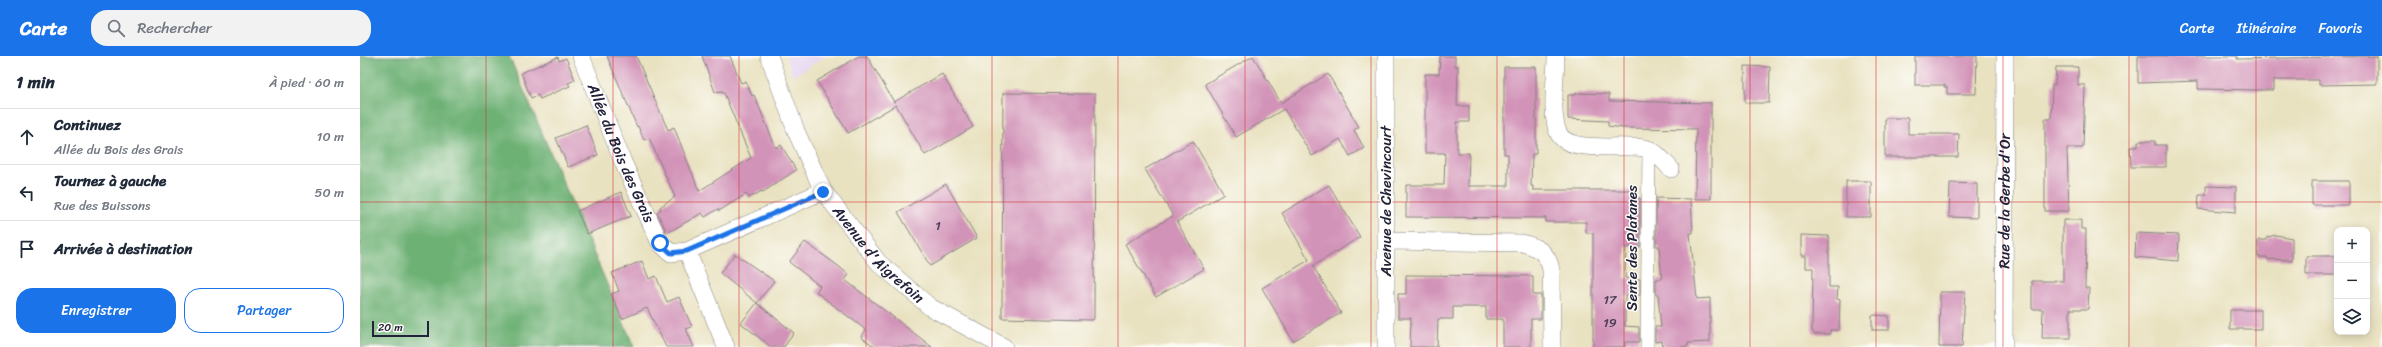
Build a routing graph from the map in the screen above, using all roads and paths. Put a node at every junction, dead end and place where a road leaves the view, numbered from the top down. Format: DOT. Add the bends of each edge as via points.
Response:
graph roads {
  1 [pos="581,56"];
  2 [pos="769,56"];
  3 [pos="1386,56"];
  4 [pos="1556,56"];
  5 [pos="2005,56"];
  6 [pos="1649,149"];
  7 [pos="1671,169"];
  8 [pos="823,192"];
  9 [pos="1387,241"];
  10 [pos="687,251"];
  11 [pos="726,347"];
  12 [pos="1004,347"];
  13 [pos="1386,347"];
  14 [pos="1552,347"];
  15 [pos="1647,347"];
  16 [pos="2004,347"];
  1 -- 10 [label="street, Allée du Bois des Grais" via="623,162 660,243 671,253"];
  2 -- 8 [label="street, Avenue d'Aigrefoin" via="796,131"];
  3 -- 9 [label="street, Avenue de Chevincourt"];
  4 -- 6 [label="street" via="1555,121 1558,134 1568,143 1579,145"];
  5 -- 16 [label="street, Rue de la Gerbe d'Or"];
  6 -- 7 [label="street"];
  6 -- 15 [label="street, Sente des Platanes"];
  8 -- 10 [label="street"];
  8 -- 12 [label="street, Avenue d'Aigrefoin" via="879,263 930,307"];
  9 -- 13 [label="street, Avenue de Chevincourt"];
  9 -- 14 [label="street" via="1522,243 1535,246 1550,261"];
  10 -- 11 [label="street"];
}
